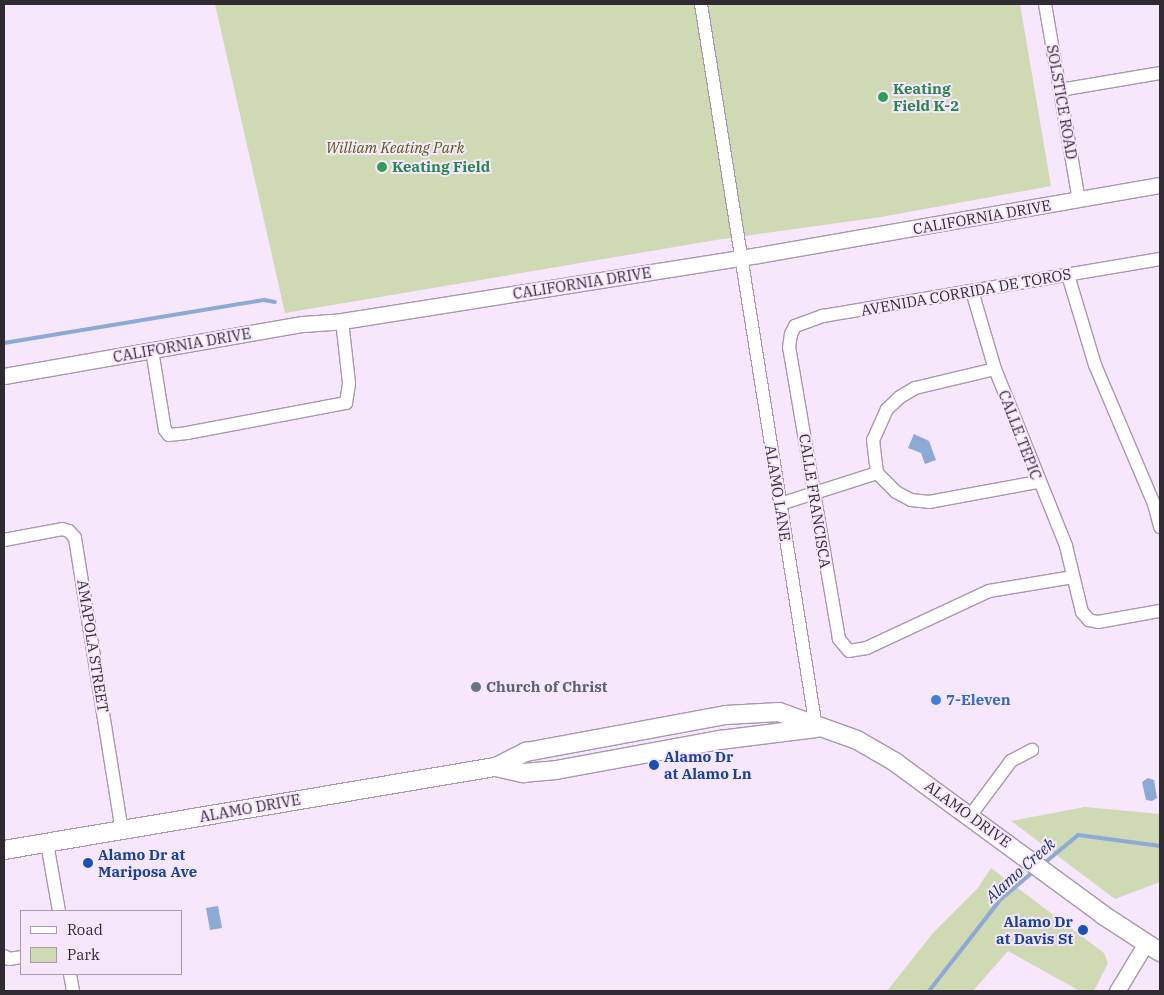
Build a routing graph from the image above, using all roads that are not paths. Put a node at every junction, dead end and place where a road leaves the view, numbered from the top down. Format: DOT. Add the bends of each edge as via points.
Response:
graph roads {
  1 [pos="701,4"];
  2 [pos="1045,4"];
  3 [pos="1160,73"];
  4 [pos="1060,90"];
  5 [pos="1160,185"];
  6 [pos="1079,200"];
  7 [pos="742,258"];
  8 [pos="1160,259"];
  9 [pos="1068,275"];
  10 [pos="972,291"];
  11 [pos="342,321"];
  12 [pos="789,348"];
  13 [pos="152,350"];
  14 [pos="995,369"];
  15 [pos="4,376"];
  16 [pos="877,473"];
  17 [pos="1038,482"];
  18 [pos="814,493"];
  19 [pos="780,504"];
  20 [pos="1160,527"];
  21 [pos="4,540"];
  22 [pos="1073,577"];
  23 [pos="1160,611"];
  24 [pos="675,724"];
  25 [pos="816,728"];
  26 [pos="1032,750"];
  27 [pos="496,767"];
  28 [pos="525,773"];
  29 [pos="970,816"];
  30 [pos="122,830"];
  31 [pos="47,843"];
  32 [pos="4,850"];
  33 [pos="59,910"];
  34 [pos="1153,948"];
  35 [pos="4,956"];
  36 [pos="20,957"];
  37 [pos="70,975"];
  38 [pos="73,991"];
  39 [pos="1117,991"];
  1 -- 7 [label="street, ALAMO LANE"];
  2 -- 4 [label="street, SOLSTICE ROAD"];
  3 -- 4 [label="street"];
  4 -- 6 [label="street, SOLSTICE ROAD"];
  5 -- 6 [label="street, CALIFORNIA DRIVE"];
  6 -- 7 [label="street, CALIFORNIA DRIVE"];
  7 -- 11 [label="street, CALIFORNIA DRIVE"];
  7 -- 19 [label="street, ALAMO LANE"];
  8 -- 9 [label="street, AVENIDA CORRIDA DE TOROS"];
  9 -- 10 [label="street, AVENIDA CORRIDA DE TOROS"];
  9 -- 20 [label="street" via="1095,365 1154,504"];
  10 -- 12 [label="street, AVENIDA CORRIDA DE TOROS" via="808,320 795,326"];
  10 -- 14 [label="street, CALLE TEPIC"];
  11 -- 13 [label="street, CALIFORNIA DRIVE" via="303,324"];
  11 -- 13 [label="street" via="349,383 346,403 187,433 169,435 165,430"];
  12 -- 18 [label="street, CALLE FRANCISCA"];
  13 -- 15 [label="street, CALIFORNIA DRIVE"];
  14 -- 16 [label="street" via="915,388 900,396 886,409 874,440"];
  14 -- 17 [label="street, CALLE TEPIC"];
  16 -- 17 [label="street" via="896,492 911,500 929,502"];
  16 -- 18 [label="street"];
  17 -- 22 [label="street, CALLE TEPIC" via="1066,546"];
  18 -- 19 [label="street"];
  18 -- 22 [label="street, CALLE FRANCISCA" via="839,639 849,651 867,648 989,591"];
  19 -- 25 [label="street, ALAMO LANE"];
  21 -- 30 [label="street, AMAPOLA STREET" via="65,529 75,538"];
  22 -- 23 [label="street, CALLE TEPIC" via="1082,612 1089,620 1098,622"];
  24 -- 25 [label="main road, ALAMO DRIVE" via="726,715 779,712"];
  24 -- 27 [label="main road, ALAMO DRIVE" via="526,752"];
  24 -- 28 [label="main road" via="650,738 554,759"];
  25 -- 28 [label="main road, ALAMO DRIVE" via="720,740"];
  25 -- 29 [label="main road, ALAMO DRIVE" via="856,740 873,749"];
  26 -- 29 [label="street" via="1011,762"];
  27 -- 28 [label="main road, ALAMO DRIVE"];
  27 -- 30 [label="main road, ALAMO DRIVE"];
  29 -- 34 [label="main road, ALAMO DRIVE"];
  30 -- 31 [label="main road, ALAMO DRIVE"];
  31 -- 32 [label="main road, ALAMO DRIVE"];
  31 -- 33 [label="street"];
  34 -- 39 [label="street"];
  35 -- 36 [label="street" via="9,959"];
  37 -- 38 [label="street"];
}
